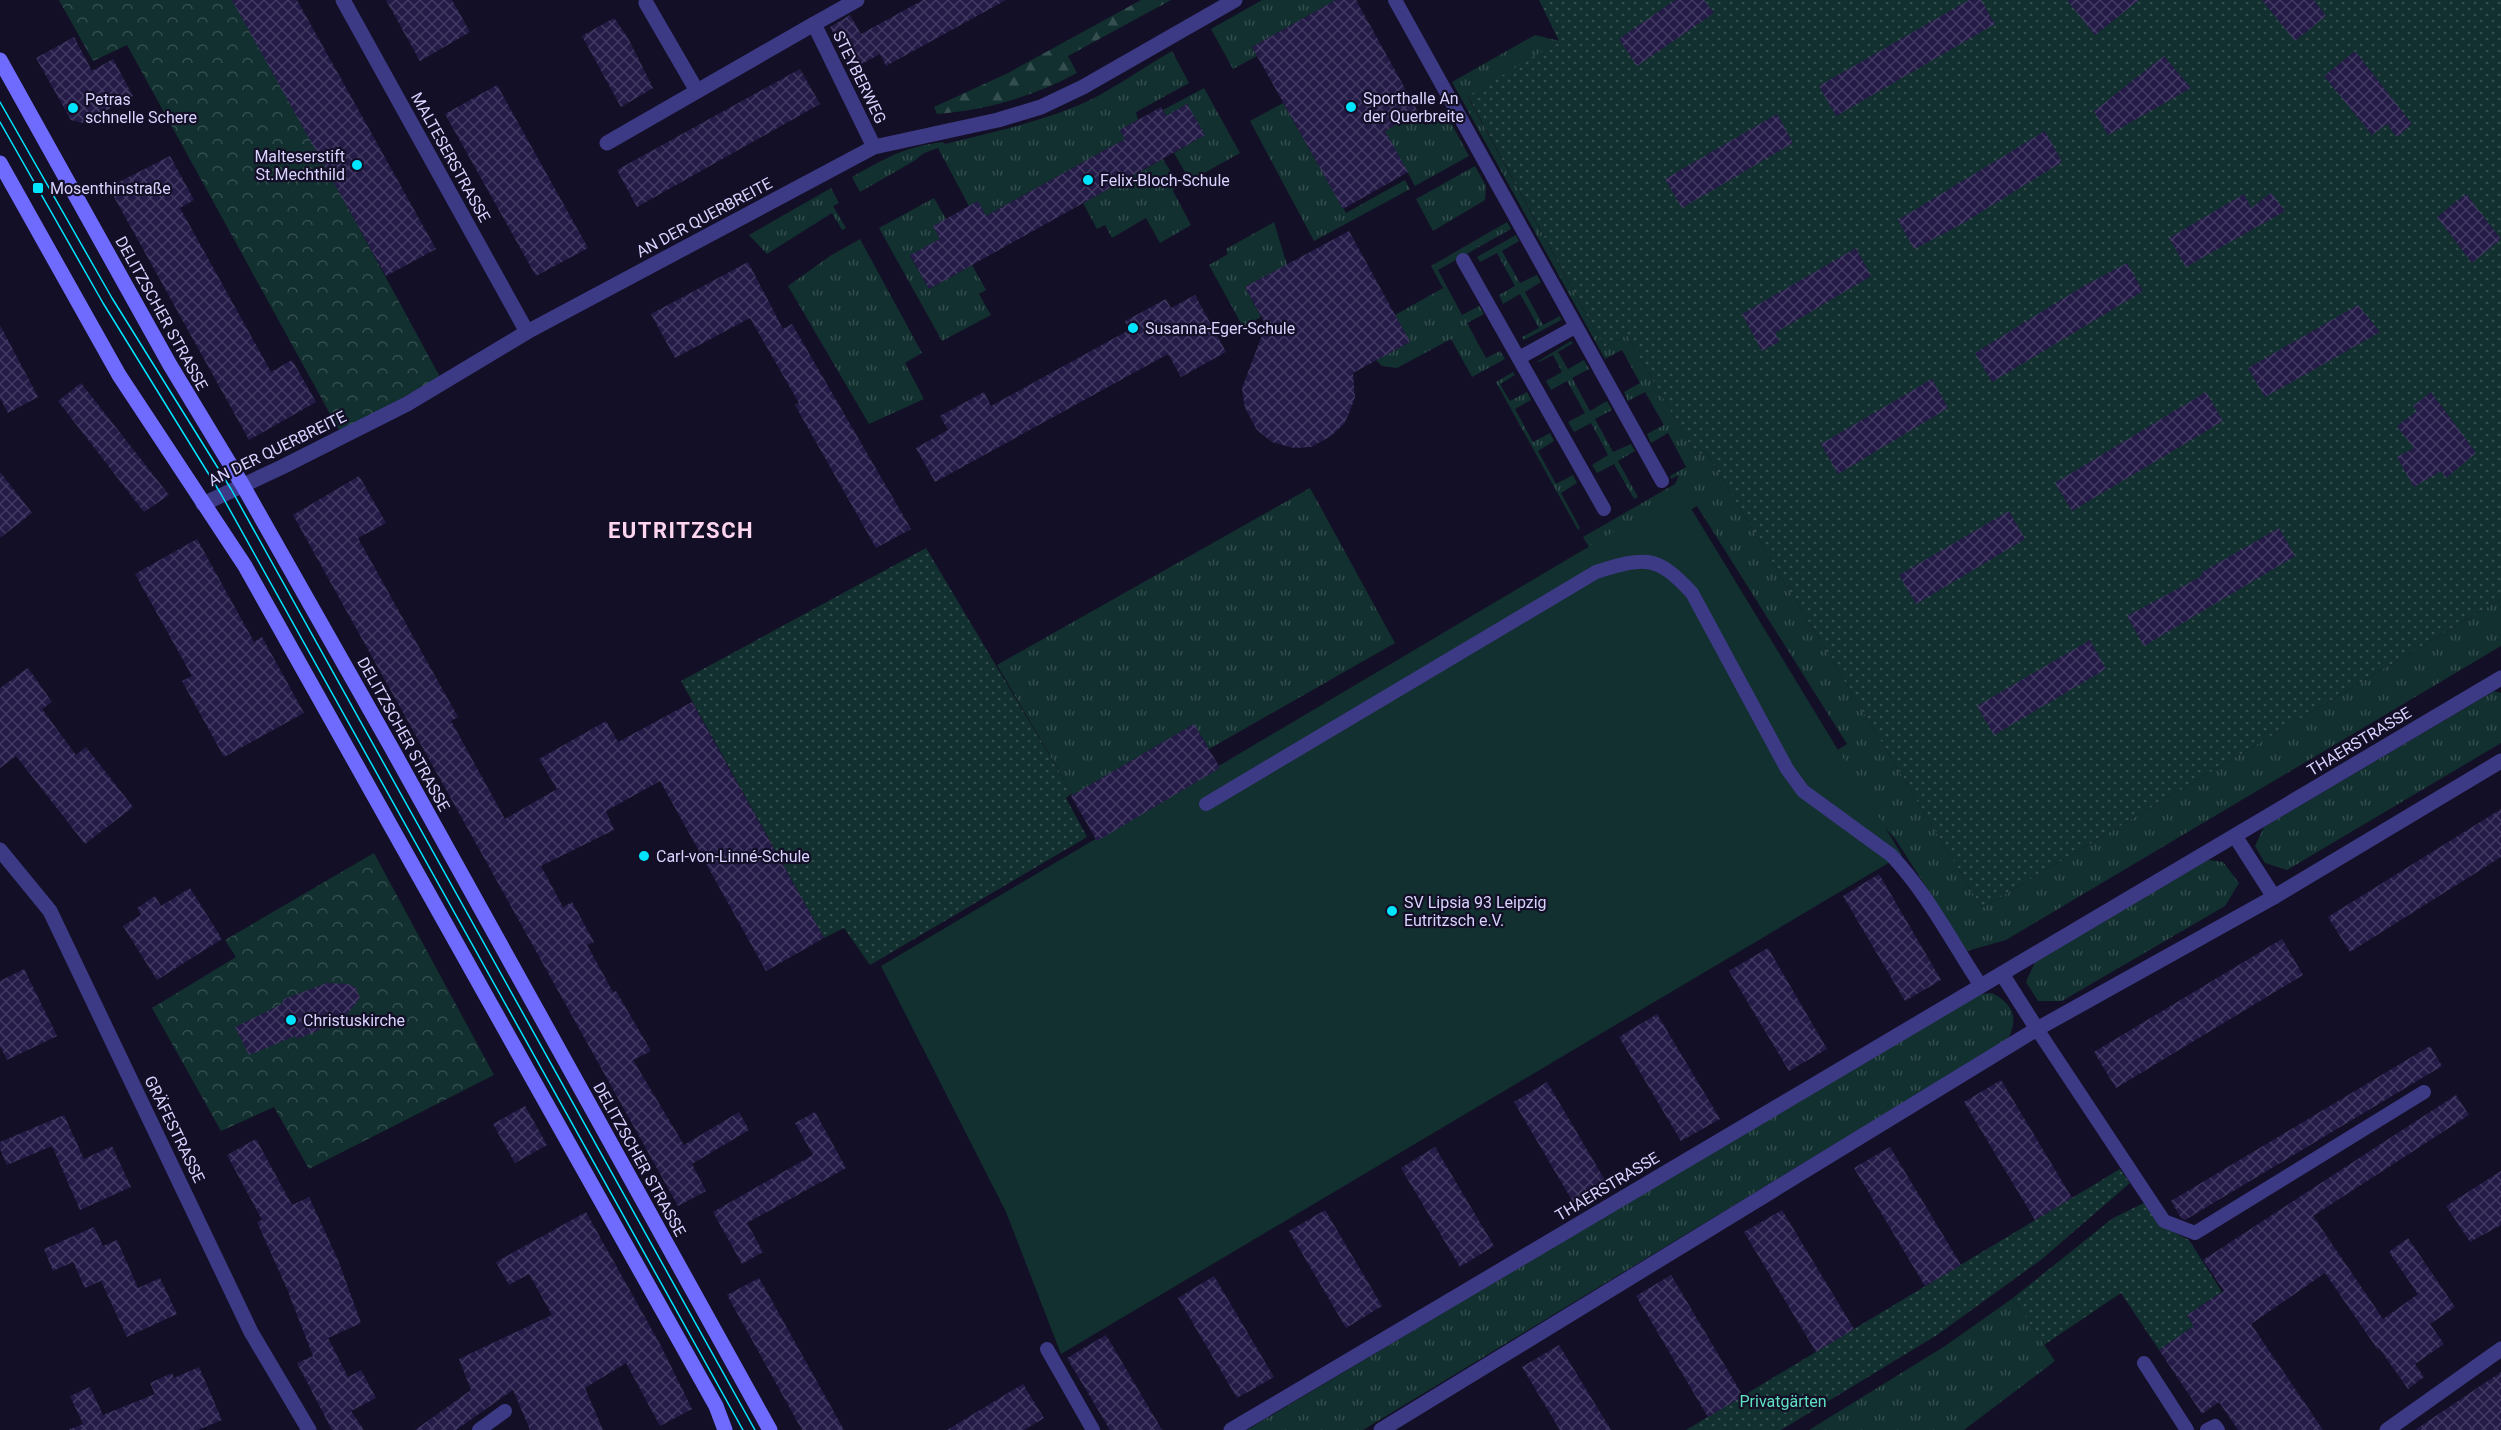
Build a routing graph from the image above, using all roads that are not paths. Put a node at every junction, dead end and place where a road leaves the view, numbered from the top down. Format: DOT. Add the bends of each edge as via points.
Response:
graph roads {
  1 [pos="343,0"];
  2 [pos="857,0"];
  3 [pos="1235,0"];
  4 [pos="1395,0"];
  5 [pos="646,3"];
  6 [pos="814,24"];
  7 [pos="0,60"];
  8 [pos="697,91"];
  9 [pos="607,143"];
  10 [pos="873,147"];
  11 [pos="0,163"];
  12 [pos="1463,260"];
  13 [pos="1575,327"];
  14 [pos="527,332"];
  15 [pos="1519,358"];
  16 [pos="1662,482"];
  17 [pos="242,484"];
  18 [pos="203,504"];
  19 [pos="1604,509"];
  20 [pos="2501,678"];
  21 [pos="2501,761"];
  22 [pos="1206,804"];
  23 [pos="2235,836"];
  24 [pos="0,850"];
  25 [pos="2274,897"];
  26 [pos="2002,974"];
  27 [pos="1981,986"];
  28 [pos="2037,1029"];
  29 [pos="2424,1092"];
  30 [pos="1047,1349"];
  31 [pos="2501,1349"];
  32 [pos="2144,1363"];
  33 [pos="505,1411"];
  34 [pos="309,1430"];
  35 [pos="479,1430"];
  36 [pos="725,1430"];
  37 [pos="770,1430"];
  38 [pos="1093,1430"];
  39 [pos="1231,1430"];
  40 [pos="1381,1430"];
  41 [pos="2187,1430"];
  42 [pos="2207,1430"];
  43 [pos="2218,1430"];
  44 [pos="2387,1430"];
  1 -- 14 [label="street, MALTESERSTRASSE"];
  2 -- 6 [label="street, STEYBERWEG"];
  3 -- 10 [label="street, AN DER QUERBREITE" via="1041,107"];
  4 -- 13 [label="lane"];
  5 -- 8 [label="street"];
  6 -- 8 [label="street, STEYBERWEG"];
  6 -- 10 [label="street, STEYBERWEG"];
  7 -- 17 [label="main road, DELITZSCHER STRASSE" via="170,365"];
  8 -- 9 [label="street, STEYBERWEG"];
  10 -- 14 [label="street, AN DER QUERBREITE"];
  11 -- 18 [label="main road" via="119,375"];
  12 -- 15 [label="lane"];
  13 -- 15 [label="lane"];
  13 -- 16 [label="lane"];
  14 -- 17 [label="street, AN DER QUERBREITE" via="407,404"];
  15 -- 19 [label="lane"];
  17 -- 18 [label="street, AN DER QUERBREITE"];
  17 -- 37 [label="main road, DELITZSCHER STRASSE"];
  18 -- 36 [label="main road" via="245,566 716,1406"];
  20 -- 23 [label="street, THAERSTRASSE"];
  21 -- 25 [label="street"];
  22 -- 27 [label="lane" via="1596,572 1649,562 1671,570 1692,593 1787,769 1803,791 1899,863"];
  23 -- 25 [label="street"];
  23 -- 26 [label="street, THAERSTRASSE"];
  24 -- 34 [label="street, GRÄFESTRASSE" via="50,911 251,1332"];
  25 -- 28 [label="street"];
  26 -- 27 [label="street, THAERSTRASSE"];
  26 -- 28 [label="street"];
  27 -- 39 [label="street, THAERSTRASSE"];
  28 -- 29 [label="lane" via="2164,1221 2195,1233"];
  28 -- 40 [label="street"];
  30 -- 38 [label="lane"];
  31 -- 44 [label="street"];
  32 -- 41 [label="lane"];
  33 -- 35 [label="lane"];
  42 -- 43 [label="lane" via="2215,1426"];
}
